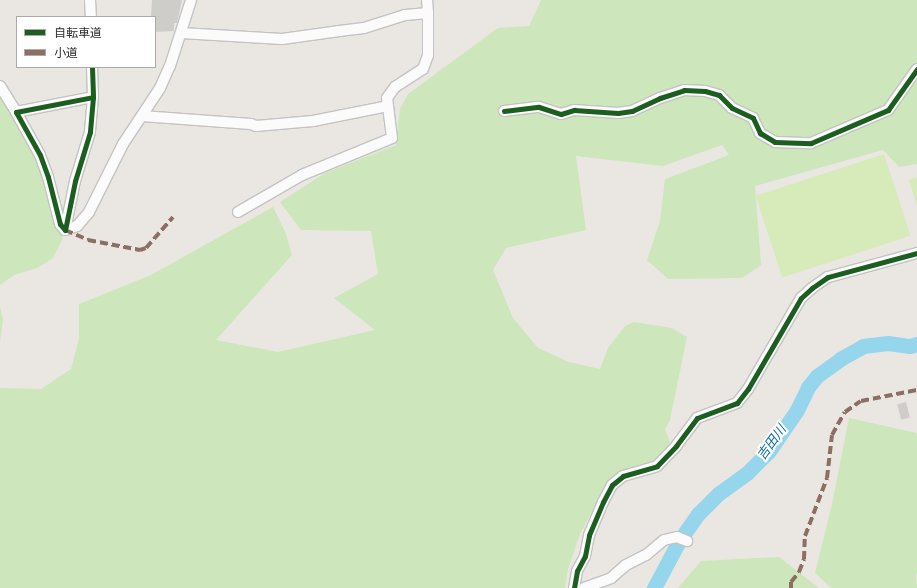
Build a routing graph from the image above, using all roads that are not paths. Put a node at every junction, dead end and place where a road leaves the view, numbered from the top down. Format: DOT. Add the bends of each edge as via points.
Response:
graph roads {
  1 [pos="90,0"];
  2 [pos="190,0"];
  3 [pos="428,0"];
  4 [pos="428,13"];
  5 [pos="91,16"];
  6 [pos="181,33"];
  7 [pos="92,68"];
  8 [pos="917,69"];
  9 [pos="0,86"];
  10 [pos="93,97"];
  11 [pos="388,106"];
  12 [pos="504,111"];
  13 [pos="16,112"];
  14 [pos="142,116"];
  15 [pos="238,212"];
  16 [pos="65,230"];
  17 [pos="917,253"];
  18 [pos="687,542"];
  19 [pos="574,588"];
  20 [pos="584,588"];
  1 -- 5 [label="street"];
  2 -- 6 [label="street"];
  3 -- 4 [label="street"];
  4 -- 6 [label="street" via="405,15 364,28 282,39"];
  4 -- 11 [label="street" via="428,55 423,68 389,93"];
  6 -- 14 [label="street" via="160,88"];
  7 -- 10 [label="street"];
  8 -- 12 [label="street" via="888,110 811,143 775,142 760,133 752,118 732,108 719,95 705,91 684,90 632,111 618,113 574,110 561,114 539,107"];
  9 -- 13 [label="street"];
  10 -- 13 [label="street"];
  10 -- 16 [label="street" via="90,132 75,181"];
  11 -- 14 [label="street" via="313,121 256,126"];
  11 -- 15 [label="street" via="392,138 302,175"];
  13 -- 16 [label="street" via="40,155 60,224"];
  14 -- 16 [label="street" via="122,144 89,212 77,226"];
  17 -- 19 [label="street" via="828,277 801,298 748,389 737,403 697,418 657,466 623,476 612,485 589,535"];
  18 -- 20 [label="street" via="677,537 664,540 611,578"];
}
